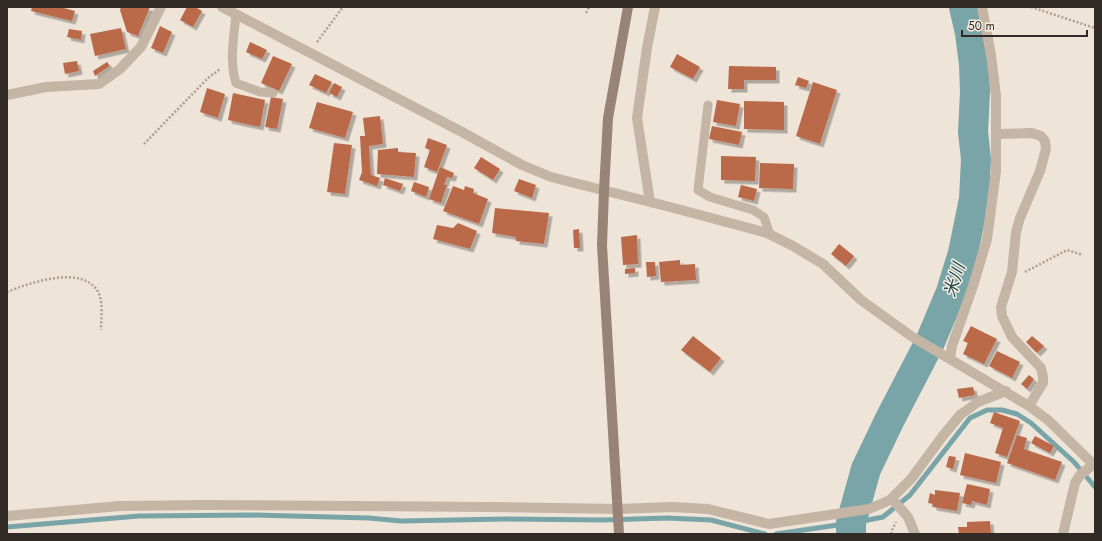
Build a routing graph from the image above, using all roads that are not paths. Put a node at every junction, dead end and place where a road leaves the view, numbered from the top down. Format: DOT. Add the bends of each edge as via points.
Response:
graph roads {
  1 [pos="161,7"];
  2 [pos="222,7"];
  3 [pos="628,7"];
  4 [pos="655,7"];
  5 [pos="982,7"];
  6 [pos="236,14"];
  7 [pos="273,93"];
  8 [pos="7,95"];
  9 [pos="708,105"];
  10 [pos="996,134"];
  11 [pos="604,190"];
  12 [pos="650,202"];
  13 [pos="770,234"];
  14 [pos="949,358"];
  15 [pos="1006,391"];
  16 [pos="1029,406"];
  17 [pos="1089,469"];
  18 [pos="896,503"];
  19 [pos="618,509"];
  20 [pos="7,516"];
  21 [pos="619,534"];
  22 [pos="915,534"];
  23 [pos="1063,534"];
  1 -- 8 [label="street" via="141,47 120,69 99,84 46,87"];
  2 -- 6 [label="street"];
  3 -- 11 [label="street" via="608,118"];
  4 -- 12 [label="street" via="646,48 637,118"];
  5 -- 10 [label="street" via="996,96"];
  6 -- 7 [label="lane" via="233,58 236,83 260,92"];
  6 -- 11 [label="street" via="522,165 551,177"];
  9 -- 13 [label="lane" via="698,190 710,197 753,210 764,217"];
  10 -- 14 [label="street" via="996,171 987,240"];
  10 -- 16 [label="street" via="1032,133 1041,136 1046,149 1016,232 1014,258 1001,307 1002,316 1012,337 1041,368 1043,383"];
  11 -- 12 [label="street"];
  11 -- 19 [label="street" via="602,246"];
  12 -- 13 [label="street"];
  13 -- 14 [label="street" via="823,264 861,300 911,336"];
  14 -- 15 [label="street"];
  15 -- 16 [label="street"];
  15 -- 18 [label="street" via="978,402 960,415"];
  16 -- 17 [label="street" via="1048,420"];
  17 -- 23 [label="street" via="1075,483"];
  18 -- 19 [label="street" via="769,524 708,509"];
  18 -- 22 [label="street" via="908,517"];
  19 -- 20 [label="street" via="204,505 120,506"];
  19 -- 21 [label="street"];
}
